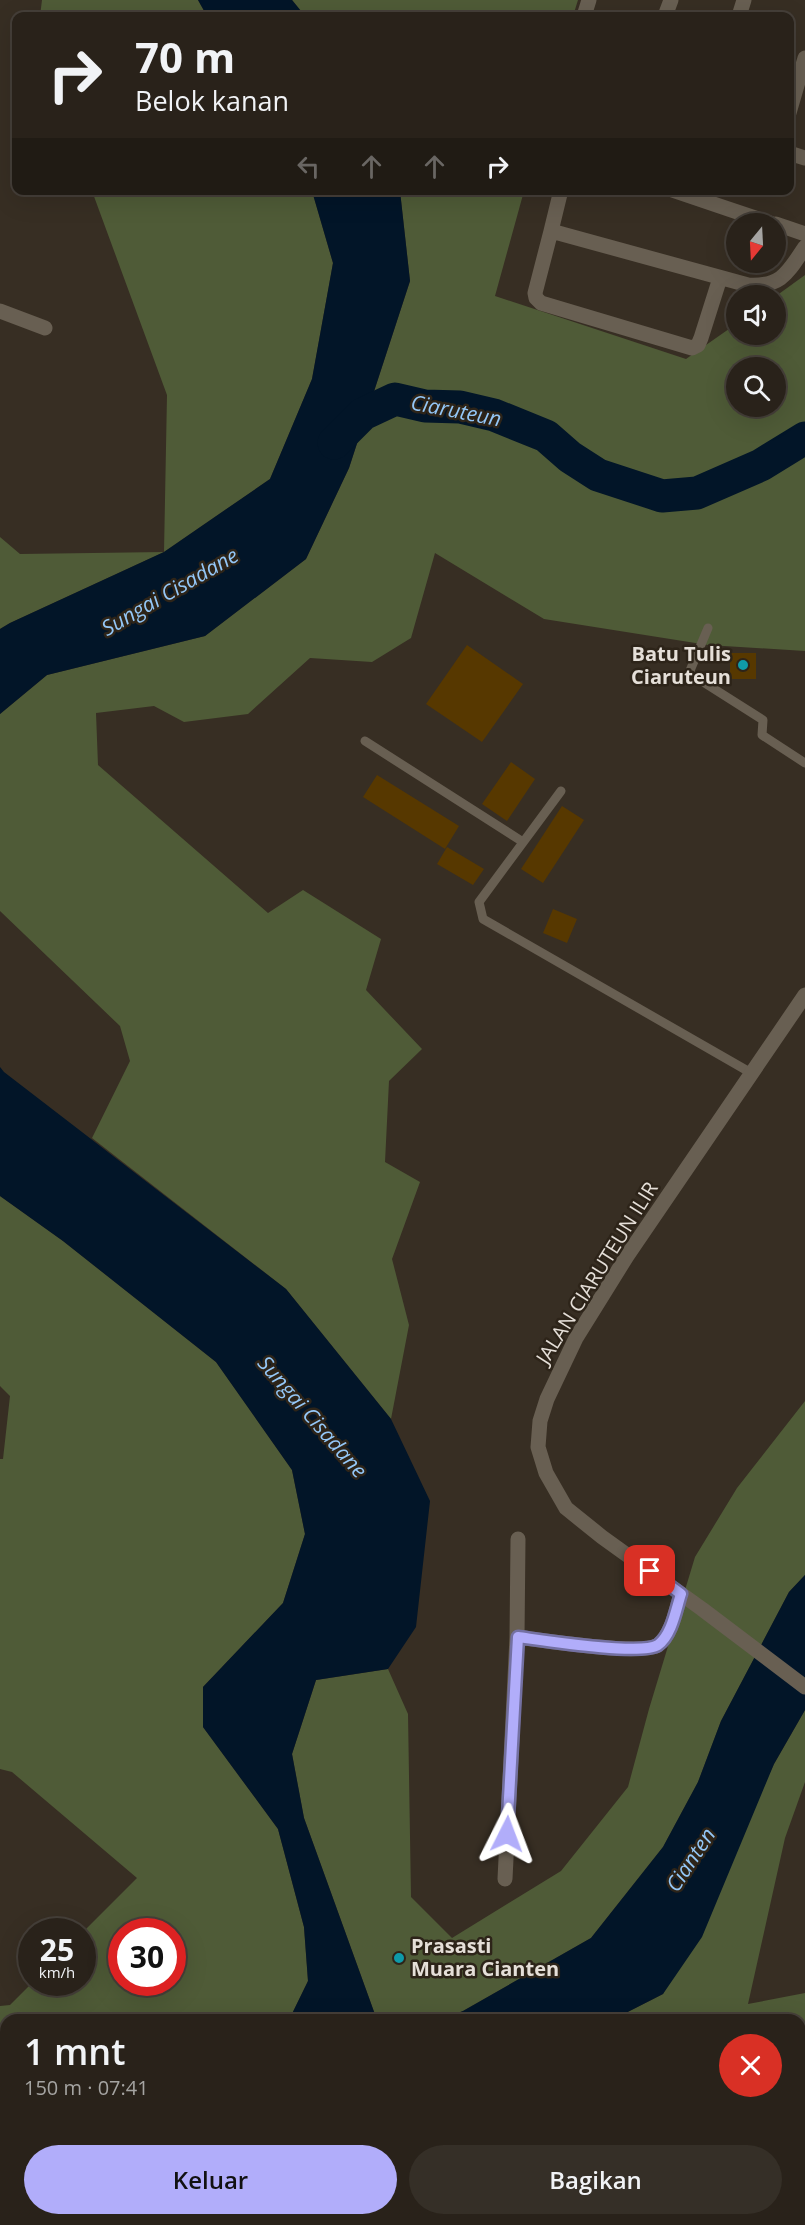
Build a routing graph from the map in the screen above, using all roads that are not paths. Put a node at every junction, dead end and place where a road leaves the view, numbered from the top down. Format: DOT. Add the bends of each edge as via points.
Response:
graph roads {
  1 [pos="805,58"];
  2 [pos="794,96"];
  3 [pos="560,195"];
  4 [pos="687,195"];
  5 [pos="741,213"];
  6 [pos="786,228"];
  7 [pos="551,231"];
  8 [pos="805,234"];
  9 [pos="805,246"];
  10 [pos="720,278"];
  11 [pos="0,311"];
  12 [pos="45,328"];
  13 [pos="708,628"];
  14 [pos="365,741"];
  15 [pos="805,763"];
  16 [pos="561,791"];
  17 [pos="524,842"];
  18 [pos="805,995"];
  19 [pos="753,1074"];
  20 [pos="518,1539"];
  21 [pos="681,1594"];
  22 [pos="518,1637"];
  23 [pos="805,1687"];
  24 [pos="505,1879"];
  1 -- 2 [label="street"];
  3 -- 7 [label="street"];
  4 -- 5 [label="street"];
  6 -- 8 [label="street"];
  7 -- 10 [label="street"];
  7 -- 10 [label="street" via="535,293 541,303 692,348 701,338"];
  9 -- 10 [label="street" via="790,270 764,286"];
  11 -- 12 [label="street"];
  13 -- 15 [label="lane" via="689,673 763,720 762,735"];
  14 -- 17 [label="lane"];
  16 -- 17 [label="lane"];
  17 -- 19 [label="lane" via="479,902 483,919"];
  18 -- 19 [label="street, JALAN CIARUTEUN ILIR"];
  19 -- 21 [label="street, JALAN CIARUTEUN ILIR" via="627,1256 576,1338 540,1421 538,1447 546,1473 566,1508"];
  20 -- 22 [label="street"];
  21 -- 22 [label="street" via="664,1638 648,1648 605,1648"];
  21 -- 23 [label="street, JALAN CIARUTEUN ILIR"];
  22 -- 24 [label="street"];
}
